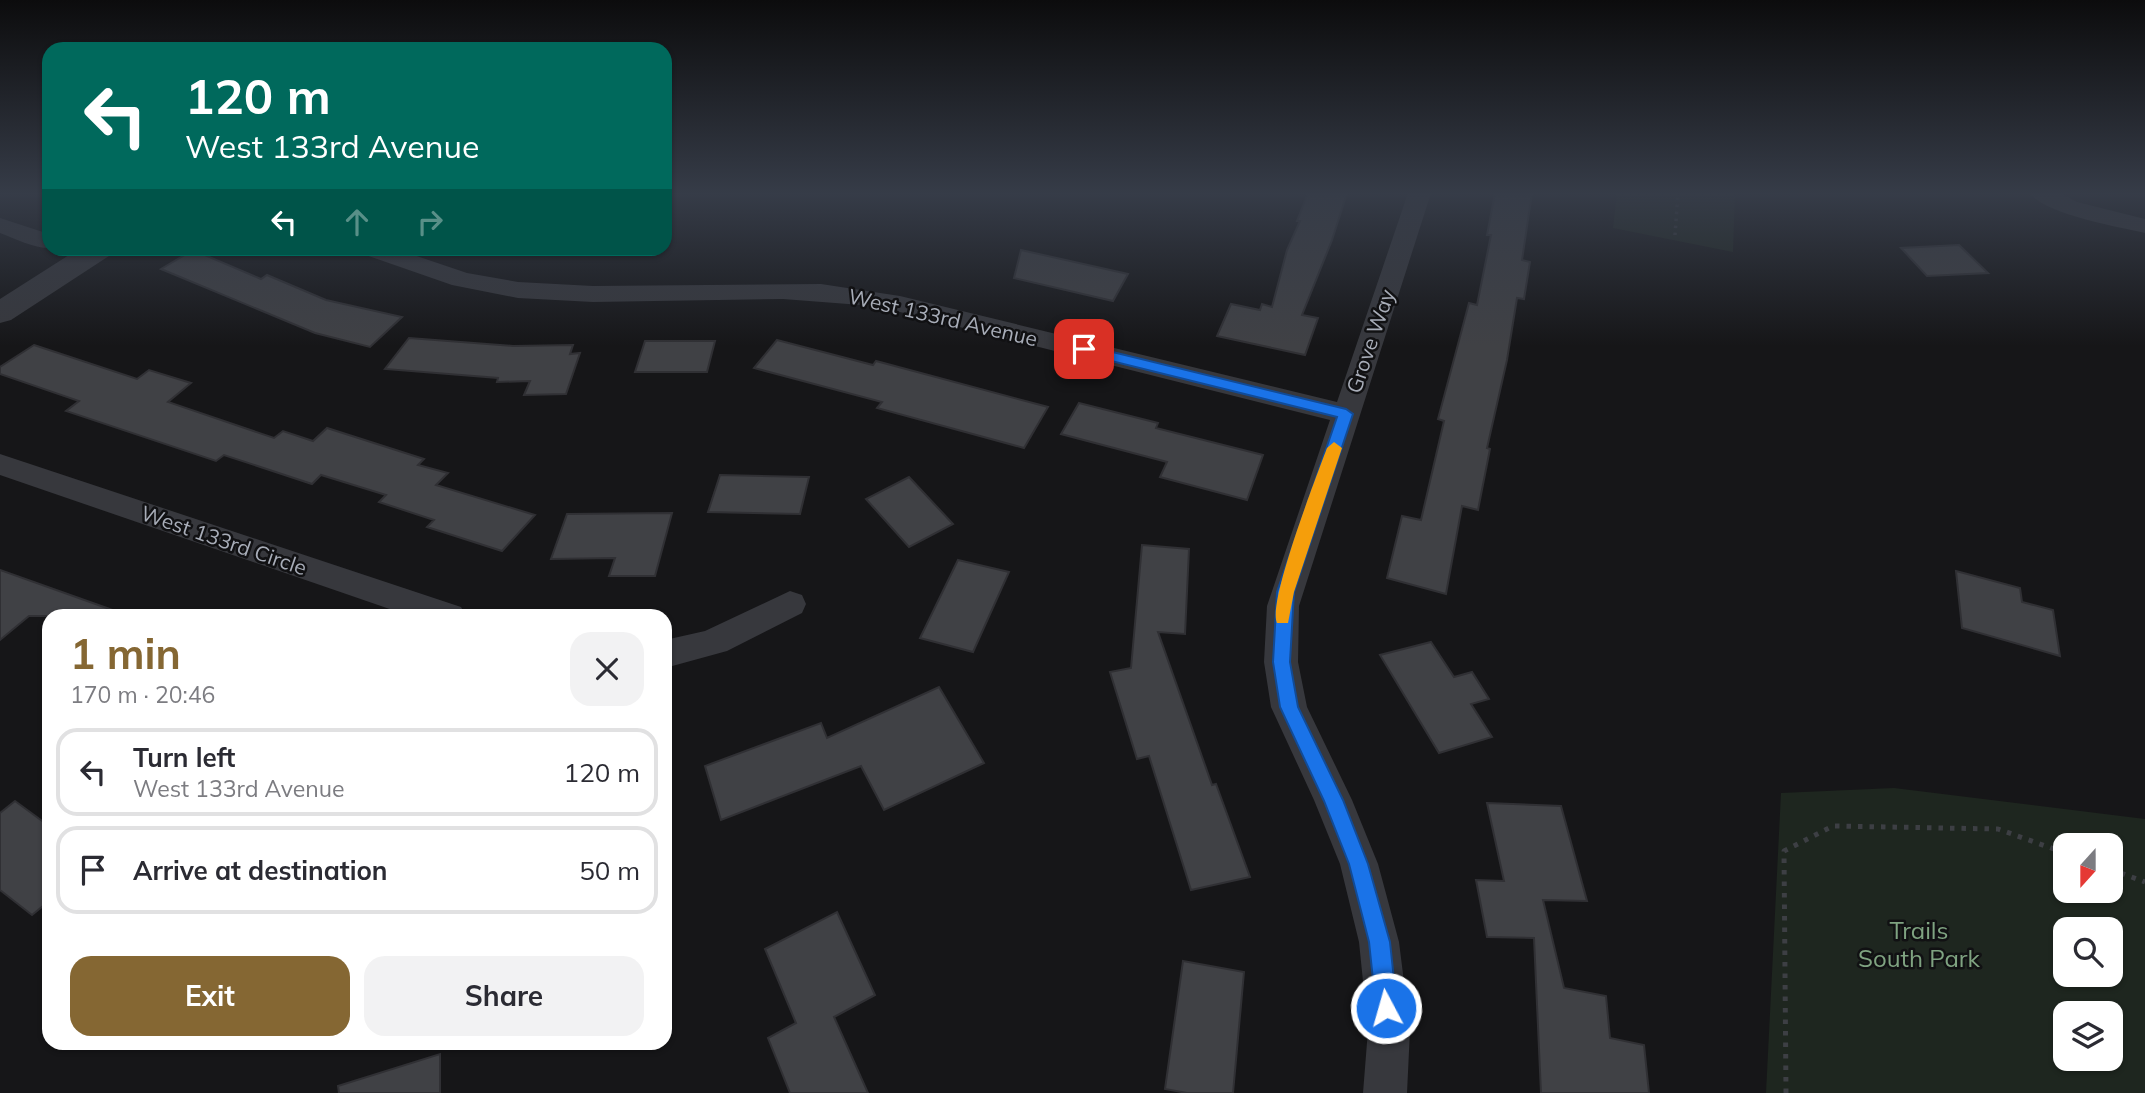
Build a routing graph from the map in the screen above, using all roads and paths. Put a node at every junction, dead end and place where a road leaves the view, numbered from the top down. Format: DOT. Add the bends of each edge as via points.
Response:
graph roads {
  1 [pos="1403,244"];
  2 [pos="78,256"];
  3 [pos="392,256"];
  4 [pos="0,313"];
  5 [pos="1346,414"];
  6 [pos="0,464"];
  7 [pos="790,604"];
  8 [pos="428,609"];
  9 [pos="672,653"];
  10 [pos="2053,849"];
  11 [pos="2123,873"];
  12 [pos="2145,881"];
  13 [pos="1385,1093"];
  14 [pos="1786,1093"];
  1 -- 5 [label="street, Grove Way"];
  2 -- 4 [label="street"];
  3 -- 5 [label="street, West 133rd Avenue" via="452,277 519,290 595,294 785,291 900,304"];
  5 -- 13 [label="street, Grove Way" via="1285,592 1281,662 1289,707 1359,864 1379,942 1389,1030"];
  6 -- 8 [label="street, West 133rd Circle"];
  7 -- 9 [label="street" via="724,640"];
  10 -- 14 [label="path" via="1998,829 1833,826 1784,851"];
  11 -- 12 [label="path"];
}
